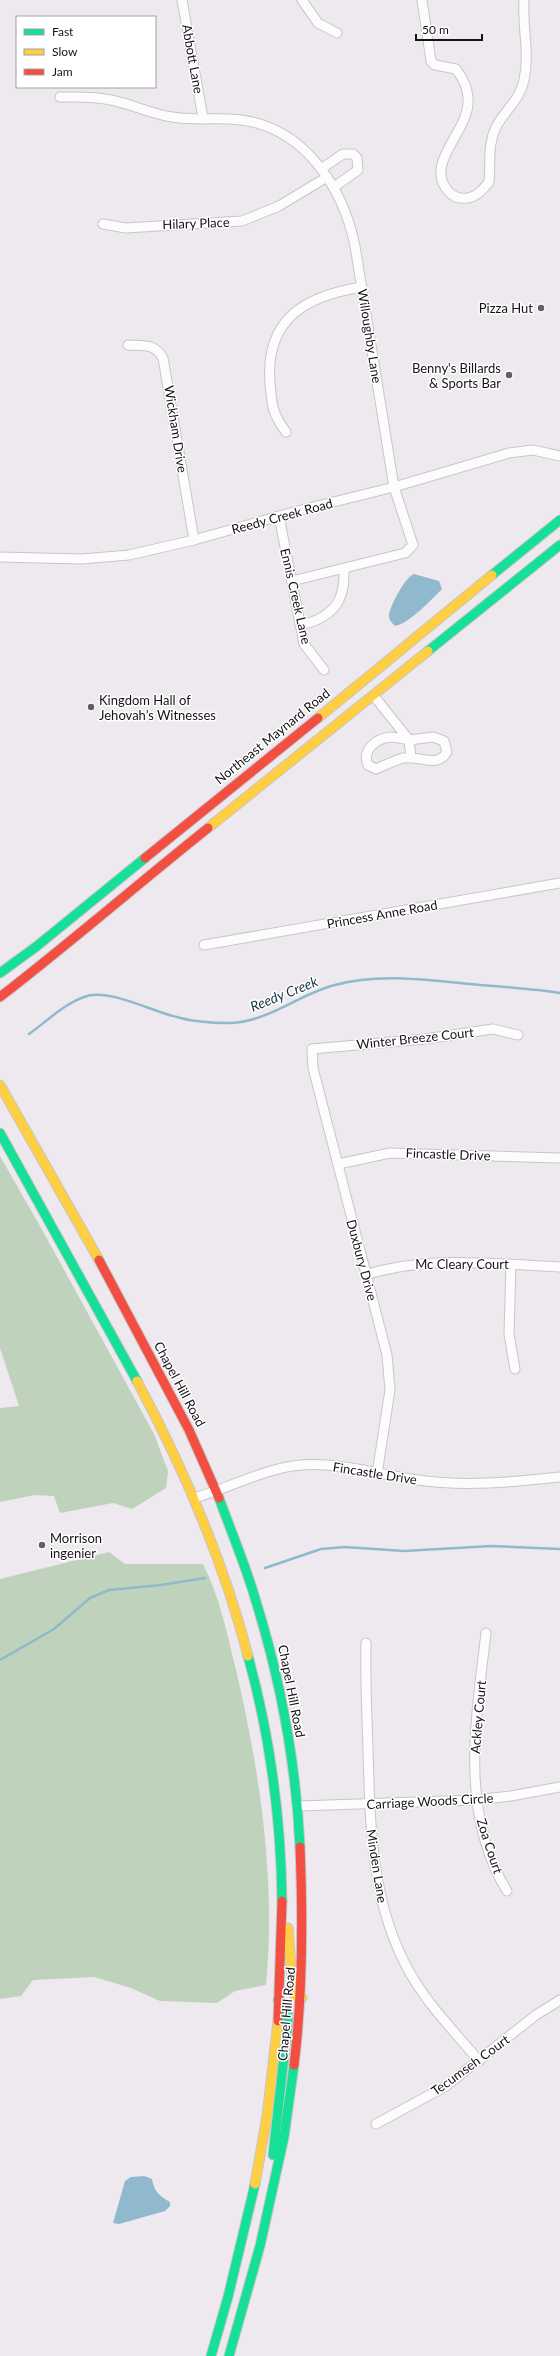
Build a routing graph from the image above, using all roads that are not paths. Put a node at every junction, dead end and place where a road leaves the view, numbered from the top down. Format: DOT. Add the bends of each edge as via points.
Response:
graph roads {
  1 [pos="182,0"];
  2 [pos="302,0"];
  3 [pos="422,0"];
  4 [pos="524,0"];
  5 [pos="338,33"];
  6 [pos="60,97"];
  7 [pos="203,118"];
  8 [pos="321,168"];
  9 [pos="327,177"];
  10 [pos="334,187"];
  11 [pos="103,224"];
  12 [pos="362,287"];
  13 [pos="128,345"];
  14 [pos="286,432"];
  15 [pos="560,456"];
  16 [pos="394,487"];
  17 [pos="278,516"];
  18 [pos="560,520"];
  19 [pos="194,540"];
  20 [pos="560,545"];
  21 [pos="0,557"];
  22 [pos="344,569"];
  23 [pos="292,581"];
  24 [pos="300,624"];
  25 [pos="324,670"];
  26 [pos="374,696"];
  27 [pos="409,740"];
  28 [pos="411,757"];
  29 [pos="560,884"];
  30 [pos="204,945"];
  31 [pos="0,973"];
  32 [pos="0,997"];
  33 [pos="518,1035"];
  34 [pos="312,1049"];
  35 [pos="0,1085"];
  36 [pos="0,1133"];
  37 [pos="560,1158"];
  38 [pos="338,1164"];
  39 [pos="511,1264"];
  40 [pos="560,1267"];
  41 [pos="365,1275"];
  42 [pos="515,1369"];
  43 [pos="377,1474"];
  44 [pos="560,1477"];
  45 [pos="217,1491"];
  46 [pos="194,1498"];
  47 [pos="486,1633"];
  48 [pos="366,1644"];
  49 [pos="560,1787"];
  50 [pos="475,1800"];
  51 [pos="369,1805"];
  52 [pos="299,1806"];
  53 [pos="507,1891"];
  54 [pos="282,1897"];
  55 [pos="302,1998"];
  56 [pos="278,2000"];
  57 [pos="560,2000"];
  58 [pos="479,2060"];
  59 [pos="376,2124"];
  60 [pos="270,2203"];
  61 [pos="211,2356"];
  62 [pos="229,2356"];
  1 -- 7 [label="street, Abbott Lane"];
  2 -- 5 [label="street" via="318,23"];
  3 -- 4 [label="street" via="431,61 434,65 456,69 467,91 466,116 440,168 440,178 446,189 453,197 463,199 473,197 489,182 489,149 492,137 496,126 520,93 527,60"];
  6 -- 7 [label="street, Willoughby Lane" via="111,100 170,117"];
  7 -- 8 [label="street, Willoughby Lane" via="242,120 273,129 295,142"];
  8 -- 9 [label="street, Willoughby Lane"];
  8 -- 10 [label="street" via="343,154 352,154 357,158 358,170"];
  9 -- 10 [label="street, Willoughby Lane"];
  9 -- 11 [label="street, Hilary Place" via="279,206 253,218 236,222 126,228"];
  10 -- 12 [label="street, Willoughby Lane" via="350,223"];
  12 -- 14 [label="street" via="337,290 318,297 295,312 276,335 270,363 271,390 275,417"];
  12 -- 16 [label="street, Willoughby Lane"];
  13 -- 19 [label="street, Wickham Drive" via="151,346 157,349 163,358"];
  15 -- 16 [label="street, Reedy Creek Road" via="533,450 509,453"];
  16 -- 17 [label="street, Reedy Creek Road"];
  16 -- 22 [label="street, Willoughby Lane" via="412,539 410,549 405,553"];
  17 -- 19 [label="street, Reedy Creek Road"];
  17 -- 23 [label="street, Ennis Creek Lane"];
  18 -- 31 [label="main road, Northeast Maynard Road" via="37,946"];
  19 -- 21 [label="street, Reedy Creek Road" via="150,551 109,557"];
  20 -- 26 [label="main road"];
  22 -- 23 [label="street"];
  22 -- 24 [label="street" via="344,585 339,601 317,620"];
  23 -- 24 [label="street, Ennis Creek Lane"];
  24 -- 25 [label="street, Ennis Creek Lane" via="304,644"];
  26 -- 27 [label="street"];
  26 -- 32 [label="main road"];
  27 -- 28 [label="street"];
  27 -- 28 [label="street" via="433,737 444,741 447,752 440,760 433,762"];
  27 -- 28 [label="street" via="390,737 370,746 365,759 368,765 376,769"];
  29 -- 30 [label="street, Princess Anne Road"];
  33 -- 34 [label="street, Winter Breeze Court" via="493,1029 425,1039"];
  34 -- 38 [label="street, Duxbury Drive" via="313,1068"];
  35 -- 45 [label="main road, Chapel Hill Road" via="157,1367"];
  36 -- 46 [label="main road, Chapel Hill Road" via="140,1383"];
  37 -- 38 [label="street, Fincastle Drive" via="390,1153"];
  38 -- 41 [label="street, Duxbury Drive"];
  39 -- 40 [label="street, Mc Cleary Court"];
  39 -- 41 [label="street, Mc Cleary Court" via="414,1263"];
  39 -- 42 [label="street" via="509,1334"];
  41 -- 43 [label="street, Duxbury Drive" via="386,1348 389,1370 388,1406"];
  43 -- 44 [label="street, Fincastle Drive" via="419,1481 466,1483"];
  43 -- 45 [label="street, Fincastle Drive" via="334,1466 302,1465 271,1472"];
  45 -- 46 [label="street, Fincastle Drive"];
  45 -- 52 [label="main road, Chapel Hill Road" via="264,1626 279,1684"];
  46 -- 54 [label="main road, Chapel Hill Road" via="224,1572 254,1680 267,1743 282,1868"];
  47 -- 50 [label="street, Ackley Court" via="474,1761"];
  48 -- 51 [label="street, Minden Lane"];
  49 -- 50 [label="street, Carriage Woods Circle"];
  50 -- 51 [label="street, Carriage Woods Circle"];
  50 -- 53 [label="street, Zoa Court" via="487,1848"];
  51 -- 52 [label="street, Carriage Woods Circle"];
  51 -- 58 [label="street, Minden Lane" via="377,1878 392,1934 420,1989"];
  52 -- 55 [label="main road, Chapel Hill Road" via="304,1876 305,1941"];
  54 -- 55 [label="main road" via="290,1945 291,1989 295,1996"];
  54 -- 56 [label="main road, Chapel Hill Road"];
  55 -- 60 [label="main road, Chapel Hill Road" via="290,2104"];
  56 -- 60 [label="main road" via="287,2009 288,2021 273,2152"];
  56 -- 61 [label="main road, Chapel Hill Road" via="264,2135 238,2260"];
  57 -- 58 [label="street, Tecumseh Court" via="536,2015"];
  58 -- 59 [label="street, Tecumseh Court" via="436,2092"];
  60 -- 62 [label="main road, Chapel Hill Road"];
}
